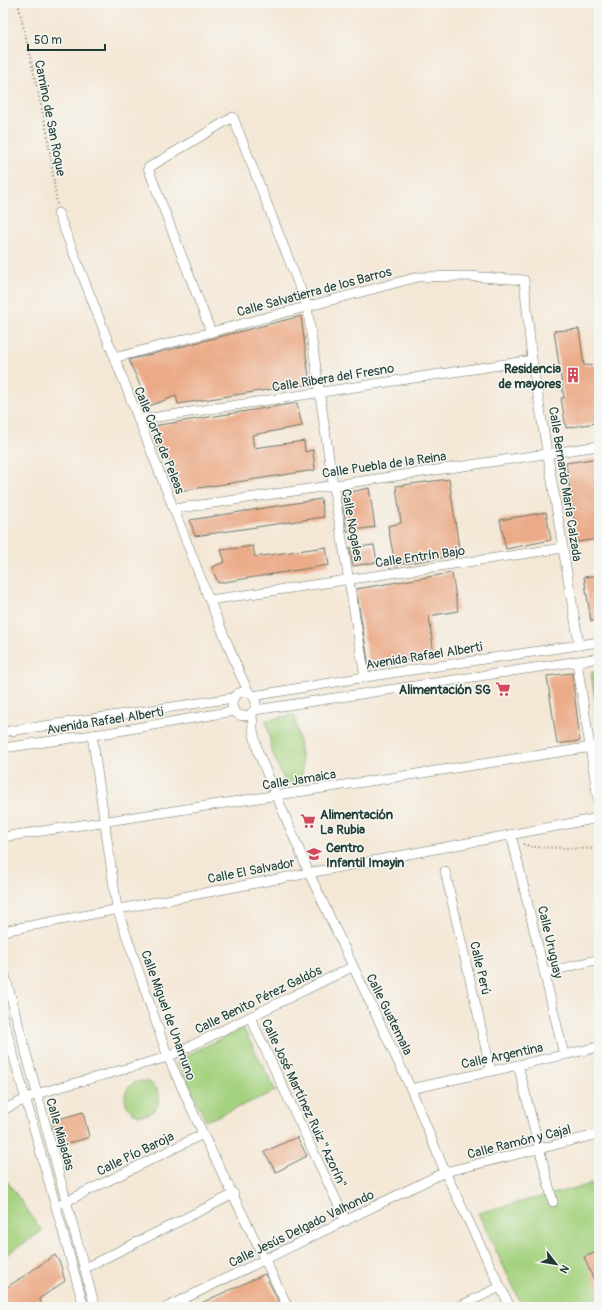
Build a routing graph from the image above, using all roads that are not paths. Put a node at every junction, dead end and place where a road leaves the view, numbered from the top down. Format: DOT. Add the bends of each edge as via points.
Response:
graph roads {
  1 [pos="58,213"];
  2 [pos="524,280"];
  3 [pos="307,306"];
  4 [pos="211,332"];
  5 [pos="114,358"];
  6 [pos="532,360"];
  7 [pos="320,392"];
  8 [pos="138,420"];
  9 [pos="599,446"];
  10 [pos="548,454"];
  11 [pos="333,485"];
  12 [pos="173,509"];
  13 [pos="563,548"];
  14 [pos="349,579"];
  15 [pos="210,600"];
  16 [pos="599,642"];
  17 [pos="579,645"];
  18 [pos="599,658"];
  19 [pos="577,662"];
  20 [pos="240,674"];
  21 [pos="365,677"];
  22 [pos="251,695"];
  23 [pos="235,696"];
  24 [pos="253,711"];
  25 [pos="236,713"];
  26 [pos="253,730"];
  27 [pos="3,732"];
  28 [pos="92,735"];
  29 [pos="594,747"];
  30 [pos="3,748"];
  31 [pos="276,795"];
  32 [pos="599,806"];
  33 [pos="599,818"];
  34 [pos="106,821"];
  35 [pos="3,837"];
  36 [pos="512,838"];
  37 [pos="445,871"];
  38 [pos="309,873"];
  39 [pos="117,908"];
  40 [pos="3,931"];
  41 [pos="599,959"];
  42 [pos="352,967"];
  43 [pos="3,968"];
  44 [pos="545,973"];
  45 [pos="250,1017"];
  46 [pos="3,1018"];
  47 [pos="599,1047"];
  48 [pos="564,1055"];
  49 [pos="168,1057"];
  50 [pos="518,1065"];
  51 [pos="491,1071"];
  52 [pos="411,1089"];
  53 [pos="36,1094"];
  54 [pos="25,1099"];
  55 [pos="3,1110"];
  56 [pos="203,1134"];
  57 [pos="599,1134"];
  58 [pos="539,1149"];
  59 [pos="445,1172"];
  60 [pos="234,1194"];
  61 [pos="67,1201"];
  62 [pos="553,1202"];
  63 [pos="56,1206"];
  64 [pos="346,1221"];
  65 [pos="266,1260"];
  66 [pos="85,1268"];
  67 [pos="500,1287"];
  68 [pos="84,1307"];
  69 [pos="95,1307"];
  70 [pos="168,1307"];
  71 [pos="288,1307"];
  72 [pos="458,1307"];
  73 [pos="510,1307"];
  1 -- 5 [label="street, Calle Corte de Peleas"];
  2 -- 3 [label="street, Calle Salvatierra de los Barros" via="467,276 418,277"];
  2 -- 6 [label="street, Calle Bernardo María Calzada"];
  3 -- 4 [label="street, Calle Salvatierra de los Barros"];
  3 -- 4 [label="street, Calle Nogales" via="233,117 148,168"];
  3 -- 7 [label="street, Calle Nogales"];
  4 -- 5 [label="street, Calle Salvatierra de los Barros"];
  5 -- 8 [label="street, Calle Corte de Peleas"];
  6 -- 7 [label="street, Calle Ribera del Fresno"];
  6 -- 10 [label="street, Calle Bernardo María Calzada"];
  7 -- 8 [label="street, Calle Ribera del Fresno"];
  7 -- 11 [label="street, Calle Nogales"];
  8 -- 12 [label="street, Calle Corte de Peleas"];
  9 -- 10 [label="street, Calle Puebla de la Reina"];
  10 -- 11 [label="street, Calle Puebla de la Reina"];
  10 -- 13 [label="street, Calle Bernardo María Calzada"];
  11 -- 12 [label="street, Calle Puebla de la Reina"];
  11 -- 14 [label="street, Calle Nogales"];
  12 -- 15 [label="street, Calle Corte de Peleas"];
  13 -- 14 [label="street, Calle Entrín Bajo"];
  13 -- 17 [label="street, Calle Bernardo María Calzada"];
  14 -- 15 [label="street, Calle Entrín Bajo"];
  14 -- 21 [label="street, Calle Nogales"];
  15 -- 20 [label="street, Calle Corte de Peleas"];
  16 -- 17 [label="street, Avenida Rafael Alberti"];
  17 -- 21 [label="street, Avenida Rafael Alberti"];
  18 -- 19 [label="street"];
  19 -- 24 [label="street"];
  19 -- 29 [label="street"];
  20 -- 22 [label="street, Calle Corte de Peleas"];
  20 -- 23 [label="street"];
  21 -- 22 [label="street, Avenida Rafael Alberti"];
  22 -- 23 [label="street" via="241,692"];
  22 -- 24 [label="street" via="256,704"];
  23 -- 25 [label="street" via="232,702"];
  23 -- 27 [label="street, Avenida Rafael Alberti"];
  24 -- 25 [label="street" via="248,715"];
  24 -- 26 [label="street, Calle Guatemala"];
  25 -- 26 [label="street"];
  25 -- 28 [label="street, Avenida Rafael Alberti"];
  26 -- 31 [label="street, Calle Guatemala" via="258,752"];
  28 -- 30 [label="street, Avenida Rafael Alberti"];
  28 -- 34 [label="street, Calle Miguel de Unamuno"];
  29 -- 31 [label="street, Calle Jamaica"];
  29 -- 32 [label="street"];
  31 -- 34 [label="street, Calle Jamaica"];
  31 -- 38 [label="street, Calle Guatemala"];
  33 -- 36 [label="street, Calle El Salvador"];
  34 -- 35 [label="street, Calle Jamaica"];
  34 -- 39 [label="street, Calle Miguel de Unamuno"];
  36 -- 38 [label="street, Calle El Salvador"];
  36 -- 44 [label="street, Calle Uruguay"];
  37 -- 51 [label="street, Calle Perú"];
  38 -- 39 [label="street, Calle El Salvador"];
  38 -- 42 [label="street, Calle Guatemala"];
  39 -- 40 [label="street, Calle El Salvador"];
  39 -- 49 [label="street, Calle Miguel de Unamuno"];
  41 -- 44 [label="street"];
  42 -- 45 [label="street, Calle Benito Pérez Galdós"];
  42 -- 52 [label="street, Calle Guatemala"];
  43 -- 53 [label="street, Calle Miajadas"];
  44 -- 48 [label="street, Calle Uruguay"];
  45 -- 49 [label="street, Calle Benito Pérez Galdós"];
  45 -- 64 [label="street, Calle José Martínez Ruiz \"Azorín\""];
  46 -- 54 [label="street, Calle Miajadas"];
  47 -- 48 [label="street, Calle Argentina"];
  48 -- 50 [label="street, Calle Argentina"];
  49 -- 53 [label="street, Calle Benito Pérez Galdós"];
  49 -- 56 [label="street, Calle Miguel de Unamuno"];
  50 -- 51 [label="street, Calle Argentina"];
  50 -- 58 [label="street"];
  51 -- 52 [label="street, Calle Argentina"];
  52 -- 59 [label="street, Calle Guatemala"];
  53 -- 54 [label="street, Calle Benito Pérez Galdós"];
  53 -- 61 [label="street, Calle Miajadas"];
  54 -- 55 [label="street, Calle Benito Pérez Galdós"];
  54 -- 63 [label="street, Calle Miajadas"];
  56 -- 60 [label="street, Calle Miguel de Unamuno"];
  56 -- 61 [label="street, Calle Pío Baroja"];
  57 -- 58 [label="street, Calle Ramón y Cajal"];
  58 -- 59 [label="street, Calle Ramón y Cajal"];
  58 -- 62 [label="street"];
  59 -- 64 [label="street, Calle Jesús Delgado Valhondo"];
  59 -- 67 [label="street, Calle Guatemala"];
  60 -- 65 [label="street, Calle Miguel de Unamuno"];
  60 -- 66 [label="street"];
  61 -- 63 [label="street, Calle Pío Baroja"];
  61 -- 66 [label="street, Calle Miajadas"];
  63 -- 68 [label="street, Calle Miajadas"];
  64 -- 65 [label="street, Calle Jesús Delgado Valhondo"];
  65 -- 70 [label="street, Calle Jesús Delgado Valhondo"];
  65 -- 71 [label="street, Calle Miguel de Unamuno"];
  66 -- 69 [label="street, Calle Miajadas"];
  67 -- 72 [label="street"];
  67 -- 73 [label="street, Calle Guatemala"];
}
